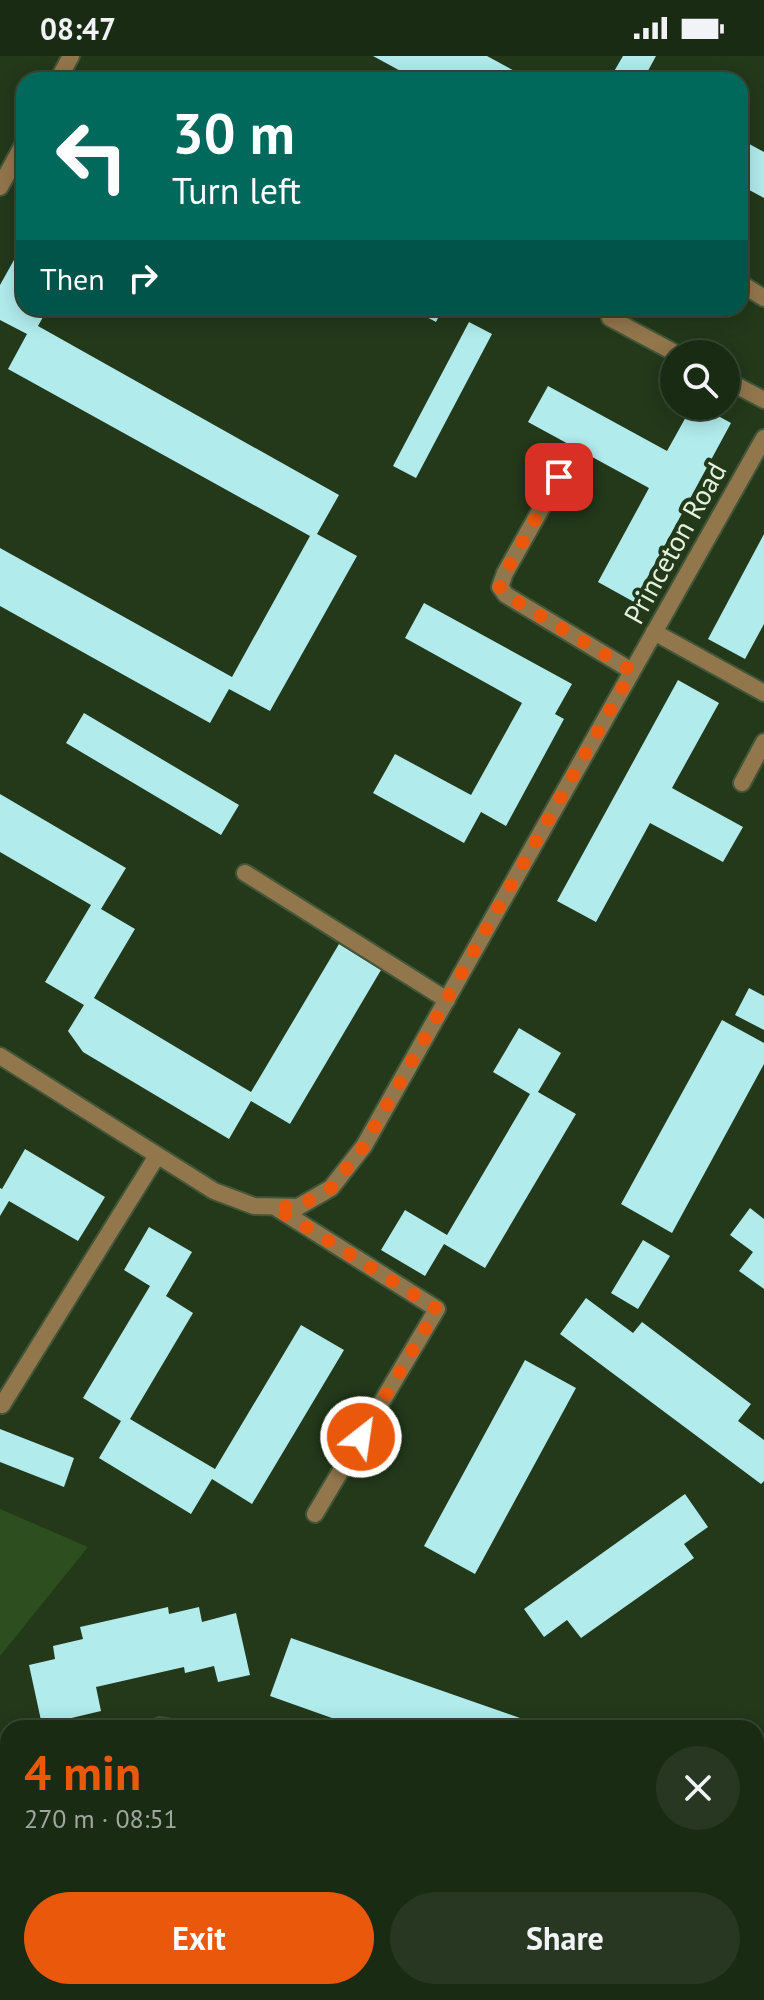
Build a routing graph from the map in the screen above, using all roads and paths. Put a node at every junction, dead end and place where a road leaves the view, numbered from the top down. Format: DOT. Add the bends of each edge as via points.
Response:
graph roads {
  1 [pos="16,158"];
  2 [pos="0,187"];
  3 [pos="610,318"];
  4 [pos="660,345"];
  5 [pos="740,387"];
  6 [pos="764,400"];
  7 [pos="764,438"];
  8 [pos="559,477"];
  9 [pos="654,632"];
  10 [pos="632,671"];
  11 [pos="764,693"];
  12 [pos="764,742"];
  13 [pos="742,783"];
  14 [pos="245,873"];
  15 [pos="447,1000"];
  16 [pos="0,1056"];
  17 [pos="157,1156"];
  18 [pos="274,1207"];
  19 [pos="2,1405"];
  20 [pos="315,1514"];
  1 -- 2 [label="street"];
  3 -- 4 [label="street"];
  5 -- 6 [label="street"];
  7 -- 9 [label="street, Princeton Road"];
  8 -- 10 [label="street" via="500,587"];
  9 -- 10 [label="street, Princeton Road"];
  9 -- 11 [label="street"];
  10 -- 15 [label="street, Princeton Road"];
  12 -- 13 [label="street"];
  14 -- 15 [label="street"];
  15 -- 18 [label="street, Princeton Road" via="364,1146 331,1188 298,1207"];
  16 -- 17 [label="street, Princeton Road"];
  17 -- 18 [label="street, Princeton Road" via="214,1191 254,1206"];
  17 -- 19 [label="street"];
  18 -- 20 [label="street" via="437,1309"];
}
